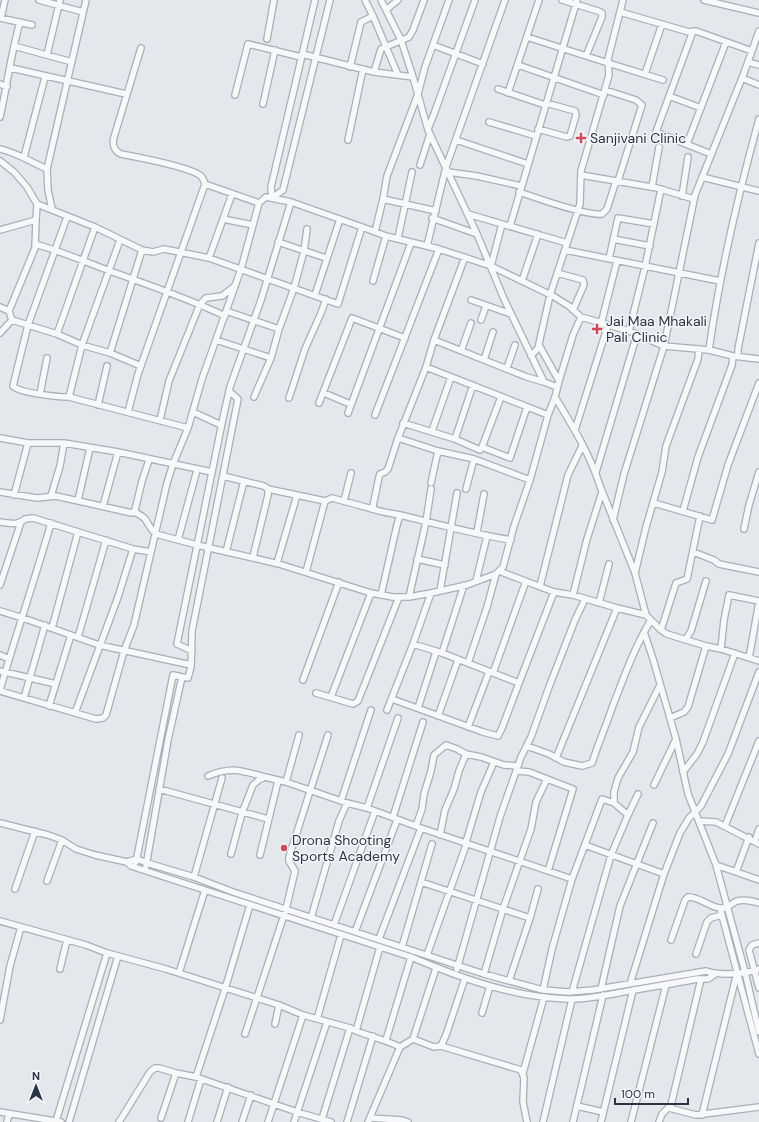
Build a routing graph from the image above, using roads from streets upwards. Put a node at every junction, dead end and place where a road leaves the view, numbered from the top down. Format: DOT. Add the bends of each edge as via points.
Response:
graph roads {
  1 [pos="5,0"];
  2 [pos="39,0"];
  3 [pos="86,0"];
  4 [pos="274,0"];
  5 [pos="315,0"];
  6 [pos="330,0"];
  7 [pos="365,0"];
  8 [pos="381,0"];
  9 [pos="398,0"];
  10 [pos="424,0"];
  11 [pos="449,0"];
  12 [pos="475,0"];
  13 [pos="505,0"];
  14 [pos="539,0"];
  15 [pos="562,0"];
  16 [pos="623,0"];
  17 [pos="706,0"];
  18 [pos="577,2"];
  19 [pos="59,3"];
  20 [pos="386,10"];
  21 [pos="84,12"];
  22 [pos="620,12"];
  23 [pos="759,13"];
  24 [pos="373,16"];
  25 [pos="0,18"];
  26 [pos="20,22"];
  27 [pos="662,24"];
  28 [pos="32,25"];
  29 [pos="693,31"];
  30 [pos="759,31"];
  31 [pos="527,37"];
  32 [pos="267,39"];
  33 [pos="401,40"];
  34 [pos="726,42"];
  35 [pos="433,45"];
  36 [pos="14,46"];
  37 [pos="386,46"];
  38 [pos="141,48"];
  39 [pos="562,48"];
  40 [pos="276,50"];
  41 [pos="752,51"];
  42 [pos="456,54"];
  43 [pos="47,55"];
  44 [pos="301,55"];
  45 [pos="586,56"];
  46 [pos="315,57"];
  47 [pos="72,62"];
  48 [pos="748,62"];
  49 [pos="608,63"];
  50 [pos="483,64"];
  51 [pos="518,65"];
  52 [pos="759,65"];
  53 [pos="350,67"];
  54 [pos="11,68"];
  55 [pos="362,69"];
  56 [pos="374,72"];
  57 [pos="645,74"];
  58 [pos="398,75"];
  59 [pos="45,77"];
  60 [pos="413,77"];
  61 [pos="553,77"];
  62 [pos="742,78"];
  63 [pos="69,80"];
  64 [pos="663,80"];
  65 [pos="0,84"];
  66 [pos="759,85"];
  67 [pos="7,87"];
  68 [pos="498,89"];
  69 [pos="604,92"];
  70 [pos="508,93"];
  71 [pos="126,94"];
  72 [pos="418,94"];
  73 [pos="235,95"];
  74 [pos="669,96"];
  75 [pos="263,104"];
  76 [pos="545,104"];
  77 [pos="701,108"];
  78 [pos="0,117"];
  79 [pos="759,119"];
  80 [pos="489,122"];
  81 [pos="538,129"];
  82 [pos="429,132"];
  83 [pos="536,136"];
  84 [pos="348,140"];
  85 [pos="456,140"];
  86 [pos="687,144"];
  87 [pos="659,147"];
  88 [pos="0,149"];
  89 [pos="711,154"];
  90 [pos="24,157"];
  91 [pos="688,157"];
  92 [pos="0,160"];
  93 [pos="528,164"];
  94 [pos="420,165"];
  95 [pos="47,169"];
  96 [pos="447,170"];
  97 [pos="412,172"];
  98 [pos="581,175"];
  99 [pos="702,177"];
  100 [pos="617,181"];
  101 [pos="205,184"];
  102 [pos="652,187"];
  103 [pos="741,187"];
  104 [pos="520,189"];
  105 [pos="662,189"];
  106 [pos="759,192"];
  107 [pos="232,194"];
  108 [pos="682,196"];
  109 [pos="272,198"];
  110 [pos="383,199"];
  111 [pos="694,199"];
  112 [pos="291,202"];
  113 [pos="259,203"];
  114 [pos="37,204"];
  115 [pos="406,204"];
  116 [pos="52,210"];
  117 [pos="578,210"];
  118 [pos="436,211"];
  119 [pos="468,214"];
  120 [pos="67,217"];
  121 [pos="432,218"];
  122 [pos="223,219"];
  123 [pos="340,219"];
  124 [pos="36,220"];
  125 [pos="502,224"];
  126 [pos="654,224"];
  127 [pos="253,225"];
  128 [pos="510,226"];
  129 [pos="94,227"];
  130 [pos="362,227"];
  131 [pos="307,229"];
  132 [pos="0,230"];
  133 [pos="375,232"];
  134 [pos="477,234"];
  135 [pos="538,234"];
  136 [pos="386,236"];
  137 [pos="398,238"];
  138 [pos="613,239"];
  139 [pos="120,240"];
  140 [pos="278,242"];
  141 [pos="411,243"];
  142 [pos="567,243"];
  143 [pos="759,243"];
  144 [pos="35,244"];
  145 [pos="427,246"];
  146 [pos="650,246"];
  147 [pos="56,249"];
  148 [pos="439,249"];
  149 [pos="142,250"];
  150 [pos="565,250"];
  151 [pos="304,251"];
  152 [pos="180,253"];
  153 [pos="465,257"];
  154 [pos="209,258"];
  155 [pos="326,258"];
  156 [pos="609,259"];
  157 [pos="82,260"];
  158 [pos="617,261"];
  159 [pos="491,266"];
  160 [pos="645,267"];
  161 [pos="241,269"];
  162 [pos="110,271"];
  163 [pos="557,273"];
  164 [pos="679,274"];
  165 [pos="132,278"];
  166 [pos="267,278"];
  167 [pos="373,281"];
  168 [pos="522,281"];
  169 [pos="720,281"];
  170 [pos="235,286"];
  171 [pos="294,288"];
  172 [pos="168,291"];
  173 [pos="315,295"];
  174 [pos="550,295"];
  175 [pos="326,299"];
  176 [pos="471,300"];
  177 [pos="200,304"];
  178 [pos="486,306"];
  179 [pos="0,307"];
  180 [pos="574,310"];
  181 [pos="9,311"];
  182 [pos="225,314"];
  183 [pos="511,314"];
  184 [pos="581,317"];
  185 [pos="12,320"];
  186 [pos="481,320"];
  187 [pos="254,321"];
  188 [pos="472,323"];
  189 [pos="601,324"];
  190 [pos="28,325"];
  191 [pos="608,326"];
  192 [pos="379,328"];
  193 [pos="279,330"];
  194 [pos="629,331"];
  195 [pos="493,332"];
  196 [pos="0,333"];
  197 [pos="57,334"];
  198 [pos="637,334"];
  199 [pos="405,338"];
  200 [pos="216,340"];
  201 [pos="434,340"];
  202 [pos="515,345"];
  203 [pos="539,345"];
  204 [pos="82,346"];
  205 [pos="664,346"];
  206 [pos="699,349"];
  207 [pos="242,350"];
  208 [pos="461,350"];
  209 [pos="708,350"];
  210 [pos="110,353"];
  211 [pos="531,356"];
  212 [pos="736,356"];
  213 [pos="47,358"];
  214 [pos="271,358"];
  215 [pos="759,359"];
  216 [pos="484,360"];
  217 [pos="107,366"];
  218 [pos="141,366"];
  219 [pos="426,367"];
  220 [pos="507,368"];
  221 [pos="451,377"];
  222 [pos="559,381"];
  223 [pos="544,382"];
  224 [pos="759,383"];
  225 [pos="473,386"];
  226 [pos="557,387"];
  227 [pos="229,391"];
  228 [pos="324,393"];
  229 [pos="40,394"];
  230 [pos="254,397"];
  231 [pos="501,397"];
  232 [pos="555,397"];
  233 [pos="69,398"];
  234 [pos="289,398"];
  235 [pos="319,403"];
  236 [pos="350,404"];
  237 [pos="98,405"];
  238 [pos="527,407"];
  239 [pos="128,412"];
  240 [pos="193,412"];
  241 [pos="348,413"];
  242 [pos="375,415"];
  243 [pos="548,415"];
  244 [pos="160,420"];
  245 [pos="403,423"];
  246 [pos="221,425"];
  247 [pos="188,428"];
  248 [pos="575,430"];
  249 [pos="432,431"];
  250 [pos="0,438"];
  251 [pos="398,438"];
  252 [pos="455,439"];
  253 [pos="0,441"];
  254 [pos="28,443"];
  255 [pos="64,443"];
  256 [pos="582,446"];
  257 [pos="482,447"];
  258 [pos="90,448"];
  259 [pos="438,451"];
  260 [pos="118,452"];
  261 [pos="474,459"];
  262 [pos="149,460"];
  263 [pos="173,464"];
  264 [pos="197,470"];
  265 [pos="212,472"];
  266 [pos="596,472"];
  267 [pos="759,472"];
  268 [pos="350,473"];
  269 [pos="222,476"];
  270 [pos="530,480"];
  271 [pos="244,481"];
  272 [pos="268,489"];
  273 [pos="466,489"];
  274 [pos="0,492"];
  275 [pos="602,492"];
  276 [pos="457,493"];
  277 [pos="484,494"];
  278 [pos="14,495"];
  279 [pos="297,495"];
  280 [pos="51,496"];
  281 [pos="78,500"];
  282 [pos="325,501"];
  283 [pos="344,502"];
  284 [pos="654,503"];
  285 [pos="103,506"];
  286 [pos="374,509"];
  287 [pos="683,511"];
  288 [pos="134,512"];
  289 [pos="400,515"];
  290 [pos="700,516"];
  291 [pos="613,520"];
  292 [pos="0,522"];
  293 [pos="21,522"];
  294 [pos="426,522"];
  295 [pos="51,523"];
  296 [pos="451,528"];
  297 [pos="744,529"];
  298 [pos="78,532"];
  299 [pos="477,532"];
  300 [pos="156,534"];
  301 [pos="487,536"];
  302 [pos="106,540"];
  303 [pos="178,540"];
  304 [pos="511,540"];
  305 [pos="197,545"];
  306 [pos="208,548"];
  307 [pos="133,549"];
  308 [pos="151,552"];
  309 [pos="226,552"];
  310 [pos="693,552"];
  311 [pos="253,558"];
  312 [pos="417,559"];
  313 [pos="277,563"];
  314 [pos="609,564"];
  315 [pos="445,565"];
  316 [pos="306,572"];
  317 [pos="497,572"];
  318 [pos="759,572"];
  319 [pos="635,573"];
  320 [pos="476,581"];
  321 [pos="526,581"];
  322 [pos="706,581"];
  323 [pos="339,582"];
  324 [pos="0,585"];
  325 [pos="464,586"];
  326 [pos="540,586"];
  327 [pos="440,591"];
  328 [pos="554,592"];
  329 [pos="371,593"];
  330 [pos="431,594"];
  331 [pos="381,595"];
  332 [pos="573,595"];
  333 [pos="399,597"];
  334 [pos="409,597"];
  335 [pos="585,599"];
  336 [pos="759,601"];
  337 [pos="599,603"];
  338 [pos="617,608"];
  339 [pos="0,611"];
  340 [pos="646,615"];
  341 [pos="23,618"];
  342 [pos="651,620"];
  343 [pos="45,625"];
  344 [pos="52,628"];
  345 [pos="661,630"];
  346 [pos="644,632"];
  347 [pos="71,635"];
  348 [pos="78,637"];
  349 [pos="686,639"];
  350 [pos="413,644"];
  351 [pos="99,645"];
  352 [pos="706,646"];
  353 [pos="722,649"];
  354 [pos="124,651"];
  355 [pos="192,651"];
  356 [pos="439,652"];
  357 [pos="735,653"];
  358 [pos="0,655"];
  359 [pos="9,658"];
  360 [pos="749,658"];
  361 [pos="458,660"];
  362 [pos="759,661"];
  363 [pos="468,663"];
  364 [pos="191,665"];
  365 [pos="3,672"];
  366 [pos="491,672"];
  367 [pos="759,672"];
  368 [pos="182,677"];
  369 [pos="29,678"];
  370 [pos="303,680"];
  371 [pos="519,683"];
  372 [pos="56,684"];
  373 [pos="660,685"];
  374 [pos="0,690"];
  375 [pos="316,692"];
  376 [pos="331,697"];
  377 [pos="24,698"];
  378 [pos="392,699"];
  379 [pos="49,706"];
  380 [pos="418,708"];
  381 [pos="372,710"];
  382 [pos="387,710"];
  383 [pos="75,713"];
  384 [pos="438,716"];
  385 [pos="398,718"];
  386 [pos="670,718"];
  387 [pos="423,722"];
  388 [pos="468,727"];
  389 [pos="299,735"];
  390 [pos="328,735"];
  391 [pos="676,739"];
  392 [pos="759,741"];
  393 [pos="527,746"];
  394 [pos="466,754"];
  395 [pos="556,758"];
  396 [pos="494,762"];
  397 [pos="518,768"];
  398 [pos="683,772"];
  399 [pos="208,776"];
  400 [pos="222,778"];
  401 [pos="265,778"];
  402 [pos="547,779"];
  403 [pos="278,781"];
  404 [pos="286,782"];
  405 [pos="654,784"];
  406 [pos="159,789"];
  407 [pos="310,790"];
  408 [pos="638,794"];
  409 [pos="344,802"];
  410 [pos="614,803"];
  411 [pos="214,805"];
  412 [pos="367,808"];
  413 [pos="375,811"];
  414 [pos="242,813"];
  415 [pos="695,813"];
  416 [pos="628,815"];
  417 [pos="395,818"];
  418 [pos="268,820"];
  419 [pos="699,821"];
  420 [pos="0,823"];
  421 [pos="653,823"];
  422 [pos="725,826"];
  423 [pos="418,827"];
  424 [pos="759,829"];
  425 [pos="35,831"];
  426 [pos="440,834"];
  427 [pos="749,838"];
  428 [pos="62,840"];
  429 [pos="757,842"];
  430 [pos="432,844"];
  431 [pos="466,844"];
  432 [pos="585,845"];
  433 [pos="491,852"];
  434 [pos="231,854"];
  435 [pos="260,855"];
  436 [pos="611,855"];
  437 [pos="137,859"];
  438 [pos="520,861"];
  439 [pos="127,862"];
  440 [pos="147,863"];
  441 [pos="637,864"];
  442 [pos="716,865"];
  443 [pos="134,867"];
  444 [pos="144,870"];
  445 [pos="548,871"];
  446 [pos="736,872"];
  447 [pos="664,874"];
  448 [pos="194,877"];
  449 [pos="572,879"];
  450 [pos="759,880"];
  451 [pos="46,881"];
  452 [pos="421,882"];
  453 [pos="15,889"];
  454 [pos="538,889"];
  455 [pos="205,890"];
  456 [pos="449,892"];
  457 [pos="476,900"];
  458 [pos="759,903"];
  459 [pos="250,905"];
  460 [pos="727,907"];
  461 [pos="720,908"];
  462 [pos="286,909"];
  463 [pos="503,909"];
  464 [pos="722,915"];
  465 [pos="284,916"];
  466 [pos="311,918"];
  467 [pos="530,918"];
  468 [pos="0,921"];
  469 [pos="334,925"];
  470 [pos="21,927"];
  471 [pos="355,932"];
  472 [pos="341,934"];
  473 [pos="379,939"];
  474 [pos="67,940"];
  475 [pos="671,940"];
  476 [pos="759,943"];
  477 [pos="380,947"];
  478 [pos="402,947"];
  479 [pos="107,953"];
  480 [pos="427,954"];
  481 [pos="696,954"];
  482 [pos="118,956"];
  483 [pos="411,957"];
  484 [pos="458,965"];
  485 [pos="436,968"];
  486 [pos="60,969"];
  487 [pos="757,970"];
  488 [pos="745,972"];
  489 [pos="179,973"];
  490 [pos="738,973"];
  491 [pos="455,974"];
  492 [pos="484,974"];
  493 [pos="715,974"];
  494 [pos="466,978"];
  495 [pos="702,979"];
  496 [pos="510,981"];
  497 [pos="630,984"];
  498 [pos="666,985"];
  499 [pos="490,986"];
  500 [pos="225,988"];
  501 [pos="759,988"];
  502 [pos="601,989"];
  503 [pos="633,990"];
  504 [pos="572,992"];
  505 [pos="543,993"];
  506 [pos="603,995"];
  507 [pos="258,998"];
  508 [pos="572,999"];
  509 [pos="280,1005"];
  510 [pos="1,1013"];
  511 [pos="482,1013"];
  512 [pos="303,1015"];
  513 [pos="317,1019"];
  514 [pos="0,1020"];
  515 [pos="327,1022"];
  516 [pos="275,1024"];
  517 [pos="353,1030"];
  518 [pos="759,1032"];
  519 [pos="245,1034"];
  520 [pos="373,1036"];
  521 [pos="413,1039"];
  522 [pos="386,1040"];
  523 [pos="400,1046"];
  524 [pos="441,1046"];
  525 [pos="759,1054"];
  526 [pos="176,1073"];
  527 [pos="523,1074"];
  528 [pos="199,1078"];
  529 [pos="228,1087"];
  530 [pos="251,1096"];
  531 [pos="275,1104"];
  532 [pos="577,1106"];
  533 [pos="759,1107"];
  534 [pos="669,1108"];
  535 [pos="0,1112"];
  536 [pos="297,1112"];
  537 [pos="604,1112"];
  538 [pos="9,1114"];
  539 [pos="702,1115"];
  540 [pos="161,1118"];
  541 [pos="322,1119"];
  542 [pos="36,1120"];
  543 [pos="369,1120"];
  544 [pos="58,1121"];
  545 [pos="7,1122"];
  546 [pos="69,1122"];
  547 [pos="118,1122"];
  548 [pos="188,1122"];
  549 [pos="217,1122"];
  550 [pos="242,1122"];
  551 [pos="268,1122"];
  552 [pos="294,1122"];
  553 [pos="331,1122"];
  554 [pos="347,1122"];
  555 [pos="408,1122"];
  556 [pos="526,1122"];
  557 [pos="543,1122"];
  558 [pos="573,1122"];
  559 [pos="601,1122"];
  560 [pos="631,1122"];
  561 [pos="660,1122"];
  1 -- 25 [label="street"];
  2 -- 19 [label="street"];
  3 -- 21 [label="street"];
  4 -- 32 [label="street"];
  5 -- 44 [label="street"];
  6 -- 46 [label="street"];
  7 -- 24 [label="street"];
  8 -- 20 [label="street"];
  9 -- 20 [label="street"];
  10 -- 33 [label="street" via="409,37"];
  11 -- 35 [label="street"];
  12 -- 42 [label="street"];
  13 -- 50 [label="street"];
  14 -- 31 [label="street"];
  15 -- 18 [label="street"];
  16 -- 22 [label="street"];
  17 -- 23 [label="street"];
  18 -- 39 [label="street"];
  18 -- 45 [label="street" via="602,13"];
  19 -- 21 [label="street"];
  19 -- 43 [label="street"];
  20 -- 33 [label="street"];
  21 -- 47 [label="street"];
  22 -- 27 [label="street"];
  22 -- 49 [label="street"];
  24 -- 37 [label="street"];
  24 -- 53 [label="street" via="361,22"];
  25 -- 26 [label="street"];
  26 -- 28 [label="street"];
  26 -- 36 [label="street"];
  27 -- 29 [label="street"];
  27 -- 57 [label="street"];
  29 -- 34 [label="street"];
  29 -- 74 [label="street"];
  30 -- 41 [label="street"];
  31 -- 39 [label="street"];
  31 -- 51 [label="street"];
  33 -- 37 [label="street"];
  33 -- 60 [label="street"];
  34 -- 41 [label="street"];
  34 -- 77 [label="street"];
  35 -- 42 [label="street"];
  35 -- 72 [label="street"];
  36 -- 43 [label="street"];
  36 -- 54 [label="street"];
  37 -- 56 [label="street" via="381,48"];
  37 -- 58 [label="street"];
  38 -- 71 [label="street"];
  39 -- 45 [label="street"];
  39 -- 61 [label="street"];
  40 -- 44 [label="street"];
  40 -- 73 [label="street" via="248,44"];
  40 -- 75 [label="street"];
  41 -- 48 [label="street"];
  42 -- 50 [label="street"];
  42 -- 82 [label="street"];
  43 -- 47 [label="street"];
  44 -- 46 [label="street"];
  44 -- 109 [label="street" via="271,187"];
  45 -- 49 [label="street"];
  46 -- 53 [label="street"];
  46 -- 109 [label="street" via="283,190"];
  47 -- 63 [label="street"];
  48 -- 52 [label="street"];
  48 -- 62 [label="street"];
  49 -- 57 [label="street"];
  49 -- 69 [label="street" via="609,75"];
  50 -- 85 [label="street"];
  51 -- 61 [label="street"];
  51 -- 70 [label="street"];
  53 -- 55 [label="street"];
  54 -- 59 [label="street"];
  54 -- 67 [label="street"];
  55 -- 56 [label="street"];
  55 -- 84 [label="street"];
  56 -- 58 [label="street"];
  57 -- 64 [label="street"];
  58 -- 60 [label="street"];
  59 -- 63 [label="street"];
  59 -- 90 [label="street"];
  60 -- 72 [label="street"];
  61 -- 69 [label="street"];
  61 -- 76 [label="street"];
  62 -- 66 [label="street"];
  62 -- 89 [label="street"];
  63 -- 71 [label="street"];
  63 -- 95 [label="street"];
  65 -- 67 [label="street"];
  67 -- 78 [label="street"];
  68 -- 70 [label="street"];
  69 -- 98 [label="street"];
  69 -- 100 [label="street" via="636,100 642,105"];
  70 -- 76 [label="street"];
  71 -- 101 [label="street" via="113,141 117,152 198,174"];
  72 -- 82 [label="street"];
  72 -- 110 [label="street" via="387,176"];
  74 -- 77 [label="street"];
  74 -- 86 [label="street" via="656,132"];
  76 -- 81 [label="street"];
  76 -- 81 [label="street" via="575,111 576,115 570,136"];
  77 -- 86 [label="street"];
  79 -- 103 [label="street"];
  80 -- 83 [label="street"];
  81 -- 83 [label="street"];
  82 -- 94 [label="street"];
  82 -- 96 [label="street"];
  83 -- 93 [label="street"];
  85 -- 93 [label="street"];
  85 -- 96 [label="street"];
  86 -- 89 [label="street"];
  87 -- 102 [label="street"];
  88 -- 90 [label="street"];
  89 -- 99 [label="street"];
  90 -- 95 [label="street"];
  91 -- 108 [label="street"];
  92 -- 114 [label="street" via="27,187"];
  93 -- 104 [label="street"];
  95 -- 116 [label="street"];
  96 -- 104 [label="street"];
  96 -- 118 [label="street"];
  96 -- 119 [label="street"];
  97 -- 115 [label="street"];
  98 -- 100 [label="street"];
  98 -- 117 [label="street"];
  99 -- 103 [label="street"];
  99 -- 111 [label="street"];
  100 -- 102 [label="street"];
  100 -- 117 [label="street" via="605,212 598,214"];
  101 -- 107 [label="street"];
  101 -- 152 [label="street"];
  102 -- 105 [label="street"];
  103 -- 106 [label="street"];
  103 -- 169 [label="street"];
  104 -- 117 [label="street"];
  104 -- 128 [label="street"];
  105 -- 108 [label="street"];
  105 -- 126 [label="street"];
  107 -- 113 [label="street"];
  107 -- 122 [label="street"];
  108 -- 111 [label="street"];
  109 -- 112 [label="street"];
  109 -- 113 [label="street" via="266,197"];
  110 -- 115 [label="street"];
  110 -- 133 [label="street"];
  111 -- 164 [label="street"];
  112 -- 123 [label="street"];
  112 -- 140 [label="street"];
  113 -- 127 [label="street"];
  114 -- 116 [label="street"];
  114 -- 124 [label="street"];
  115 -- 118 [label="street"];
  115 -- 137 [label="street"];
  116 -- 120 [label="street"];
  117 -- 142 [label="street"];
  118 -- 121 [label="street"];
  119 -- 125 [label="street"];
  119 -- 134 [label="street"];
  120 -- 129 [label="street"];
  120 -- 147 [label="street"];
  121 -- 134 [label="street"];
  121 -- 145 [label="street"];
  122 -- 127 [label="street"];
  122 -- 154 [label="street"];
  123 -- 130 [label="street"];
  123 -- 155 [label="street"];
  124 -- 132 [label="street"];
  124 -- 144 [label="street"];
  125 -- 128 [label="street"];
  125 -- 159 [label="street"];
  126 -- 138 [label="street" via="618,218"];
  126 -- 146 [label="street"];
  127 -- 161 [label="street"];
  128 -- 135 [label="street"];
  129 -- 139 [label="street"];
  129 -- 157 [label="street"];
  130 -- 133 [label="street"];
  130 -- 175 [label="street" via="338,304"];
  131 -- 151 [label="street"];
  133 -- 136 [label="street"];
  134 -- 159 [label="street"];
  135 -- 142 [label="street"];
  135 -- 168 [label="street"];
  136 -- 137 [label="street"];
  136 -- 167 [label="street"];
  137 -- 141 [label="street"];
  138 -- 146 [label="street"];
  138 -- 156 [label="street"];
  139 -- 149 [label="street"];
  139 -- 162 [label="street"];
  140 -- 151 [label="street"];
  140 -- 166 [label="street"];
  141 -- 145 [label="street"];
  141 -- 192 [label="street"];
  142 -- 150 [label="street"];
  143 -- 212 [label="street"];
  144 -- 147 [label="street"];
  144 -- 181 [label="street"];
  145 -- 148 [label="street"];
  146 -- 160 [label="street"];
  147 -- 157 [label="street"];
  147 -- 190 [label="street"];
  148 -- 153 [label="street"];
  148 -- 199 [label="street"];
  149 -- 152 [label="street" via="153,252 164,249"];
  149 -- 165 [label="street"];
  150 -- 156 [label="street"];
  150 -- 163 [label="street"];
  151 -- 155 [label="street"];
  151 -- 171 [label="street"];
  152 -- 154 [label="street"];
  152 -- 172 [label="street"];
  153 -- 159 [label="street"];
  153 -- 201 [label="street"];
  154 -- 161 [label="street"];
  155 -- 173 [label="street"];
  156 -- 158 [label="street"];
  157 -- 162 [label="street"];
  157 -- 197 [label="street"];
  158 -- 160 [label="street"];
  158 -- 189 [label="street"];
  159 -- 168 [label="street"];
  159 -- 183 [label="street"];
  160 -- 164 [label="street"];
  160 -- 194 [label="street"];
  161 -- 166 [label="street"];
  161 -- 170 [label="street"];
  162 -- 165 [label="street"];
  162 -- 204 [label="street"];
  163 -- 174 [label="street"];
  163 -- 180 [label="street" via="583,280 584,285"];
  164 -- 169 [label="street"];
  164 -- 205 [label="street"];
  165 -- 172 [label="street"];
  165 -- 210 [label="street"];
  166 -- 171 [label="street"];
  166 -- 187 [label="street"];
  168 -- 174 [label="street"];
  169 -- 209 [label="street"];
  170 -- 177 [label="street" via="222,296 206,298"];
  170 -- 182 [label="street"];
  171 -- 173 [label="street"];
  171 -- 193 [label="street"];
  172 -- 177 [label="street"];
  172 -- 218 [label="street"];
  173 -- 175 [label="street"];
  174 -- 180 [label="street"];
  174 -- 203 [label="street"];
  175 -- 234 [label="street" via="305,349"];
  176 -- 178 [label="street"];
  177 -- 182 [label="street"];
  177 -- 244 [label="street" via="169,381"];
  178 -- 183 [label="street"];
  178 -- 186 [label="street"];
  179 -- 181 [label="street"];
  180 -- 184 [label="street"];
  181 -- 185 [label="street"];
  182 -- 187 [label="street"];
  182 -- 200 [label="street"];
  183 -- 211 [label="street"];
  184 -- 189 [label="street"];
  184 -- 222 [label="street"];
  185 -- 190 [label="street"];
  185 -- 196 [label="street"];
  187 -- 193 [label="street"];
  187 -- 207 [label="street"];
  188 -- 208 [label="street"];
  189 -- 191 [label="street"];
  190 -- 197 [label="street"];
  190 -- 229 [label="street" via="13,386 16,389"];
  191 -- 194 [label="street"];
  191 -- 248 [label="street"];
  192 -- 199 [label="street"];
  192 -- 228 [label="street" via="352,318"];
  192 -- 236 [label="street"];
  193 -- 214 [label="street"];
  194 -- 198 [label="street"];
  195 -- 216 [label="street"];
  197 -- 204 [label="street"];
  198 -- 205 [label="street"];
  198 -- 266 [label="street"];
  199 -- 242 [label="street"];
  200 -- 207 [label="street"];
  200 -- 240 [label="street"];
  201 -- 208 [label="street"];
  201 -- 219 [label="street"];
  202 -- 220 [label="street"];
  203 -- 211 [label="street"];
  203 -- 222 [label="street"];
  204 -- 210 [label="street"];
  204 -- 233 [label="street"];
  205 -- 206 [label="street"];
  205 -- 291 [label="street" via="624,474"];
  206 -- 209 [label="street"];
  206 -- 284 [label="street" via="698,359 666,446"];
  207 -- 214 [label="street"];
  207 -- 227 [label="street"];
  208 -- 216 [label="street"];
  209 -- 212 [label="street"];
  210 -- 218 [label="street"];
  211 -- 223 [label="street"];
  212 -- 215 [label="street"];
  212 -- 287 [label="street" via="698,457"];
  213 -- 229 [label="street"];
  214 -- 230 [label="street"];
  216 -- 220 [label="street"];
  217 -- 237 [label="street"];
  218 -- 239 [label="street"];
  219 -- 221 [label="street"];
  219 -- 245 [label="street"];
  220 -- 223 [label="street"];
  221 -- 225 [label="street"];
  221 -- 249 [label="street"];
  222 -- 226 [label="street"];
  223 -- 226 [label="street"];
  224 -- 290 [label="street" via="728,465 712,520"];
  225 -- 231 [label="street"];
  225 -- 252 [label="street"];
  226 -- 232 [label="street"];
  227 -- 246 [label="street"];
  227 -- 269 [label="street" via="238,399"];
  228 -- 235 [label="street"];
  228 -- 236 [label="street"];
  229 -- 233 [label="street"];
  231 -- 238 [label="street"];
  231 -- 257 [label="street"];
  232 -- 243 [label="street"];
  232 -- 248 [label="street"];
  233 -- 237 [label="street"];
  236 -- 241 [label="street"];
  237 -- 239 [label="street"];
  238 -- 243 [label="street"];
  238 -- 257 [label="street" via="510,458"];
  239 -- 244 [label="street"];
  240 -- 246 [label="street"];
  240 -- 247 [label="street"];
  243 -- 270 [label="street"];
  244 -- 247 [label="street"];
  245 -- 249 [label="street"];
  245 -- 251 [label="street"];
  246 -- 265 [label="street"];
  247 -- 263 [label="street"];
  248 -- 256 [label="street"];
  249 -- 252 [label="street"];
  250 -- 253 [label="street"];
  250 -- 254 [label="street"];
  251 -- 259 [label="street"];
  251 -- 286 [label="street" via="388,469 380,474"];
  252 -- 257 [label="street" via="480,450"];
  254 -- 255 [label="street"];
  254 -- 278 [label="street"];
  255 -- 258 [label="street"];
  255 -- 280 [label="street"];
  256 -- 266 [label="street"];
  256 -- 326 [label="street" via="568,475"];
  258 -- 260 [label="street"];
  258 -- 281 [label="street"];
  259 -- 261 [label="street"];
  259 -- 294 [label="street"];
  260 -- 262 [label="street"];
  260 -- 285 [label="street"];
  261 -- 270 [label="street"];
  261 -- 273 [label="street"];
  262 -- 263 [label="street"];
  262 -- 288 [label="street"];
  263 -- 264 [label="street"];
  263 -- 300 [label="street"];
  264 -- 265 [label="street"];
  264 -- 303 [label="street"];
  265 -- 305 [label="street"];
  266 -- 275 [label="street"];
  267 -- 297 [label="street"];
  268 -- 283 [label="street"];
  269 -- 271 [label="street"];
  269 -- 306 [label="street"];
  270 -- 304 [label="street"];
  271 -- 272 [label="street"];
  271 -- 309 [label="street"];
  272 -- 279 [label="street"];
  272 -- 311 [label="street"];
  274 -- 278 [label="street"];
  275 -- 291 [label="street"];
  275 -- 332 [label="street"];
  276 -- 296 [label="street"];
  277 -- 299 [label="street"];
  278 -- 280 [label="street" via="38,498"];
  279 -- 282 [label="street"];
  279 -- 313 [label="street"];
  280 -- 281 [label="street"];
  281 -- 285 [label="street"];
  282 -- 283 [label="street" via="332,498"];
  282 -- 316 [label="street"];
  283 -- 286 [label="street"];
  284 -- 287 [label="street"];
  284 -- 319 [label="street"];
  285 -- 288 [label="street" via="128,513"];
  286 -- 289 [label="street"];
  287 -- 290 [label="street"];
  288 -- 300 [label="street" via="145,518"];
  289 -- 294 [label="street"];
  289 -- 331 [label="street"];
  290 -- 310 [label="street"];
  291 -- 319 [label="street"];
  292 -- 293 [label="street"];
  293 -- 295 [label="street" via="29,518"];
  293 -- 324 [label="street"];
  294 -- 296 [label="street"];
  294 -- 312 [label="street"];
  295 -- 298 [label="street"];
  295 -- 341 [label="street"];
  296 -- 299 [label="street"];
  296 -- 315 [label="street"];
  298 -- 302 [label="street"];
  298 -- 344 [label="street"];
  299 -- 301 [label="street"];
  300 -- 303 [label="street"];
  300 -- 308 [label="street"];
  301 -- 304 [label="street"];
  301 -- 320 [label="street"];
  302 -- 307 [label="street"];
  302 -- 348 [label="street"];
  303 -- 305 [label="street"];
  304 -- 317 [label="street" via="503,567"];
  305 -- 306 [label="street"];
  305 -- 355 [label="street" via="177,644"];
  306 -- 309 [label="street"];
  306 -- 355 [label="street" via="192,631"];
  307 -- 308 [label="street"];
  307 -- 351 [label="street"];
  308 -- 354 [label="street" via="134,624"];
  309 -- 311 [label="street"];
  310 -- 318 [label="street" via="719,564"];
  310 -- 345 [label="street" via="687,579 676,583"];
  311 -- 313 [label="street"];
  312 -- 315 [label="street"];
  312 -- 334 [label="street"];
  313 -- 316 [label="street"];
  314 -- 337 [label="street"];
  315 -- 327 [label="street"];
  316 -- 323 [label="street"];
  317 -- 320 [label="street"];
  317 -- 321 [label="street"];
  317 -- 363 [label="street"];
  319 -- 340 [label="street"];
  320 -- 325 [label="street"];
  321 -- 326 [label="street"];
  321 -- 366 [label="street"];
  322 -- 349 [label="street"];
  323 -- 329 [label="street"];
  323 -- 370 [label="street"];
  325 -- 327 [label="street"];
  325 -- 356 [label="street"];
  326 -- 328 [label="street"];
  327 -- 330 [label="street"];
  328 -- 332 [label="street"];
  328 -- 371 [label="street"];
  329 -- 331 [label="street"];
  329 -- 376 [label="street"];
  330 -- 334 [label="street"];
  330 -- 350 [label="street"];
  331 -- 333 [label="street"];
  332 -- 335 [label="street"];
  333 -- 334 [label="street"];
  333 -- 376 [label="street" via="361,698 353,704"];
  335 -- 337 [label="street"];
  335 -- 393 [label="street"];
  336 -- 353 [label="street" via="729,595"];
  336 -- 360 [label="street"];
  337 -- 338 [label="street"];
  338 -- 340 [label="street"];
  338 -- 395 [label="street"];
  339 -- 341 [label="street"];
  340 -- 342 [label="street"];
  341 -- 343 [label="street"];
  341 -- 359 [label="street"];
  342 -- 345 [label="street"];
  342 -- 346 [label="street"];
  343 -- 344 [label="street"];
  343 -- 369 [label="street"];
  344 -- 347 [label="street"];
  345 -- 349 [label="street"];
  346 -- 373 [label="street"];
  346 -- 395 [label="street" via="592,762 582,766"];
  347 -- 348 [label="street"];
  347 -- 372 [label="street"];
  348 -- 351 [label="street"];
  349 -- 352 [label="street"];
  350 -- 356 [label="street"];
  350 -- 378 [label="street"];
  351 -- 354 [label="street"];
  351 -- 383 [label="street"];
  352 -- 353 [label="street"];
  352 -- 386 [label="street" via="688,707 684,712"];
  353 -- 357 [label="street"];
  354 -- 364 [label="street"];
  354 -- 383 [label="street" via="106,715 96,719"];
  355 -- 364 [label="street"];
  356 -- 361 [label="street"];
  356 -- 380 [label="street"];
  357 -- 360 [label="street"];
  357 -- 398 [label="street" via="703,742"];
  358 -- 359 [label="street"];
  359 -- 365 [label="street"];
  360 -- 362 [label="street"];
  361 -- 363 [label="street"];
  361 -- 384 [label="street"];
  363 -- 366 [label="street"];
  364 -- 368 [label="street" via="188,678"];
  365 -- 369 [label="street"];
  365 -- 374 [label="street"];
  366 -- 371 [label="street"];
  366 -- 388 [label="street"];
  367 -- 415 [label="street" via="728,754"];
  368 -- 406 [label="street"];
  368 -- 437 [label="street" via="173,675"];
  369 -- 372 [label="street"];
  369 -- 377 [label="street"];
  371 -- 388 [label="street" via="498,736"];
  372 -- 379 [label="street"];
  373 -- 386 [label="street"];
  373 -- 410 [label="street" via="639,727 632,752 618,778"];
  374 -- 377 [label="street"];
  375 -- 376 [label="street"];
  377 -- 379 [label="street"];
  378 -- 380 [label="street"];
  378 -- 382 [label="street"];
  379 -- 383 [label="street"];
  380 -- 384 [label="street"];
  381 -- 409 [label="street"];
  384 -- 388 [label="street"];
  385 -- 412 [label="street"];
  386 -- 391 [label="street"];
  387 -- 417 [label="street"];
  389 -- 404 [label="street"];
  390 -- 407 [label="street"];
  391 -- 398 [label="street"];
  391 -- 405 [label="street"];
  392 -- 422 [label="street"];
  393 -- 395 [label="street"];
  393 -- 397 [label="street"];
  394 -- 396 [label="street"];
  394 -- 423 [label="street" via="446,745 434,755"];
  394 -- 426 [label="street"];
  396 -- 397 [label="street"];
  396 -- 431 [label="street" via="481,792"];
  397 -- 402 [label="street"];
  397 -- 433 [label="street" via="500,817"];
  398 -- 415 [label="street"];
  399 -- 401 [label="street" via="234,769"];
  400 -- 411 [label="street"];
  401 -- 403 [label="street"];
  401 -- 414 [label="street" via="253,785"];
  402 -- 438 [label="street" via="536,802 531,829"];
  402 -- 445 [label="street" via="573,789"];
  403 -- 404 [label="street"];
  403 -- 418 [label="street"];
  404 -- 407 [label="street"];
  406 -- 411 [label="street"];
  406 -- 440 [label="street"];
  407 -- 409 [label="street"];
  407 -- 462 [label="street" via="289,857 295,873"];
  408 -- 416 [label="street"];
  409 -- 412 [label="street"];
  409 -- 466 [label="street"];
  410 -- 416 [label="street"];
  410 -- 432 [label="street" via="602,799"];
  411 -- 414 [label="street"];
  411 -- 448 [label="street"];
  412 -- 413 [label="street"];
  413 -- 417 [label="street"];
  413 -- 469 [label="street"];
  414 -- 418 [label="street"];
  414 -- 434 [label="street"];
  415 -- 419 [label="street"];
  415 -- 447 [label="street" via="680,833"];
  416 -- 436 [label="street"];
  417 -- 423 [label="street"];
  417 -- 471 [label="street"];
  418 -- 435 [label="street"];
  419 -- 422 [label="street" via="716,822"];
  419 -- 442 [label="street"];
  420 -- 425 [label="street"];
  421 -- 441 [label="street"];
  422 -- 427 [label="street"];
  423 -- 426 [label="street"];
  423 -- 473 [label="street"];
  424 -- 429 [label="street"];
  425 -- 428 [label="street"];
  425 -- 453 [label="street"];
  426 -- 431 [label="street"];
  427 -- 429 [label="street"];
  427 -- 446 [label="street"];
  428 -- 439 [label="street" via="76,849"];
  428 -- 451 [label="street"];
  430 -- 452 [label="street"];
  431 -- 433 [label="street"];
  431 -- 456 [label="street"];
  432 -- 436 [label="street"];
  432 -- 449 [label="street"];
  433 -- 438 [label="street"];
  433 -- 457 [label="street"];
  436 -- 441 [label="street"];
  436 -- 504 [label="street"];
  437 -- 439 [label="street"];
  437 -- 440 [label="street"];
  437 -- 443 [label="street"];
  438 -- 445 [label="street"];
  438 -- 463 [label="street"];
  439 -- 443 [label="street"];
  440 -- 444 [label="street"];
  440 -- 448 [label="street"];
  441 -- 447 [label="street"];
  441 -- 502 [label="street" via="620,906"];
  442 -- 446 [label="street"];
  442 -- 460 [label="street"];
  443 -- 444 [label="street"];
  444 -- 455 [label="street"];
  445 -- 449 [label="street"];
  446 -- 450 [label="street"];
  447 -- 497 [label="street"];
  448 -- 462 [label="street"];
  449 -- 505 [label="street" via="552,949"];
  452 -- 456 [label="street"];
  452 -- 478 [label="street"];
  454 -- 467 [label="street"];
  455 -- 459 [label="street"];
  455 -- 489 [label="street"];
  456 -- 457 [label="street"];
  456 -- 480 [label="street"];
  457 -- 463 [label="street"];
  457 -- 484 [label="street"];
  458 -- 460 [label="street" via="742,900"];
  459 -- 465 [label="street"];
  459 -- 500 [label="street"];
  460 -- 461 [label="street"];
  460 -- 488 [label="street"];
  461 -- 464 [label="street"];
  461 -- 475 [label="street" via="688,897"];
  462 -- 465 [label="street"];
  462 -- 466 [label="street"];
  463 -- 467 [label="street"];
  463 -- 492 [label="street"];
  464 -- 481 [label="street" via="707,922"];
  464 -- 490 [label="street"];
  465 -- 472 [label="street"];
  465 -- 507 [label="street"];
  466 -- 469 [label="street"];
  467 -- 496 [label="street"];
  468 -- 470 [label="street"];
  469 -- 471 [label="street"];
  470 -- 474 [label="street"];
  470 -- 510 [label="street"];
  471 -- 473 [label="street"];
  472 -- 477 [label="street"];
  472 -- 513 [label="street"];
  473 -- 478 [label="street"];
  474 -- 479 [label="street"];
  474 -- 486 [label="street"];
  476 -- 487 [label="street" via="752,945 749,950"];
  477 -- 483 [label="street"];
  477 -- 517 [label="street"];
  478 -- 480 [label="street"];
  479 -- 482 [label="street"];
  479 -- 544 [label="street"];
  480 -- 484 [label="street"];
  482 -- 489 [label="street"];
  482 -- 546 [label="street"];
  483 -- 485 [label="street"];
  483 -- 522 [label="street"];
  484 -- 491 [label="street"];
  484 -- 492 [label="street"];
  485 -- 491 [label="street"];
  485 -- 521 [label="street"];
  487 -- 488 [label="street"];
  487 -- 501 [label="street"];
  488 -- 490 [label="street"];
  488 -- 518 [label="street"];
  489 -- 500 [label="street"];
  490 -- 493 [label="street"];
  490 -- 525 [label="street"];
  490 -- 539 [label="street"];
  491 -- 494 [label="street"];
  492 -- 496 [label="street"];
  493 -- 495 [label="street" via="708,979"];
  493 -- 497 [label="street" via="706,971"];
  494 -- 499 [label="street"];
  494 -- 524 [label="street"];
  495 -- 498 [label="street"];
  495 -- 534 [label="street"];
  496 -- 505 [label="street"];
  497 -- 502 [label="street"];
  498 -- 503 [label="street"];
  498 -- 560 [label="street"];
  499 -- 505 [label="street" via="529,996"];
  499 -- 511 [label="street"];
  500 -- 507 [label="street"];
  500 -- 528 [label="street"];
  502 -- 504 [label="street"];
  503 -- 506 [label="street"];
  503 -- 537 [label="street"];
  504 -- 505 [label="street"];
  505 -- 508 [label="street"];
  505 -- 527 [label="street"];
  506 -- 508 [label="street"];
  506 -- 532 [label="street"];
  507 -- 509 [label="street"];
  507 -- 519 [label="street"];
  508 -- 557 [label="street"];
  509 -- 512 [label="street"];
  509 -- 516 [label="street"];
  510 -- 514 [label="street"];
  512 -- 513 [label="street"];
  512 -- 531 [label="street"];
  513 -- 515 [label="street"];
  515 -- 517 [label="street"];
  515 -- 536 [label="street"];
  517 -- 520 [label="street"];
  517 -- 541 [label="street"];
  520 -- 522 [label="street"];
  520 -- 554 [label="street"];
  521 -- 523 [label="street"];
  521 -- 524 [label="street" via="434,1047"];
  522 -- 523 [label="street"];
  523 -- 543 [label="street"];
  524 -- 527 [label="street" via="513,1067 521,1070"];
  526 -- 528 [label="street"];
  526 -- 540 [label="street"];
  526 -- 547 [label="street" via="155,1068 150,1072"];
  527 -- 556 [label="street"];
  528 -- 529 [label="street"];
  528 -- 548 [label="street"];
  529 -- 530 [label="street"];
  529 -- 549 [label="street"];
  530 -- 531 [label="street"];
  530 -- 550 [label="street"];
  531 -- 536 [label="street"];
  531 -- 551 [label="street"];
  532 -- 537 [label="street"];
  532 -- 558 [label="street"];
  533 -- 539 [label="street"];
  534 -- 539 [label="street"];
  534 -- 561 [label="street" via="662,1114"];
  535 -- 538 [label="street"];
  536 -- 541 [label="street"];
  536 -- 552 [label="street"];
  537 -- 559 [label="street"];
  538 -- 542 [label="street"];
  538 -- 545 [label="street"];
  541 -- 553 [label="street"];
  542 -- 544 [label="street"];
  543 -- 555 [label="street"];
}
